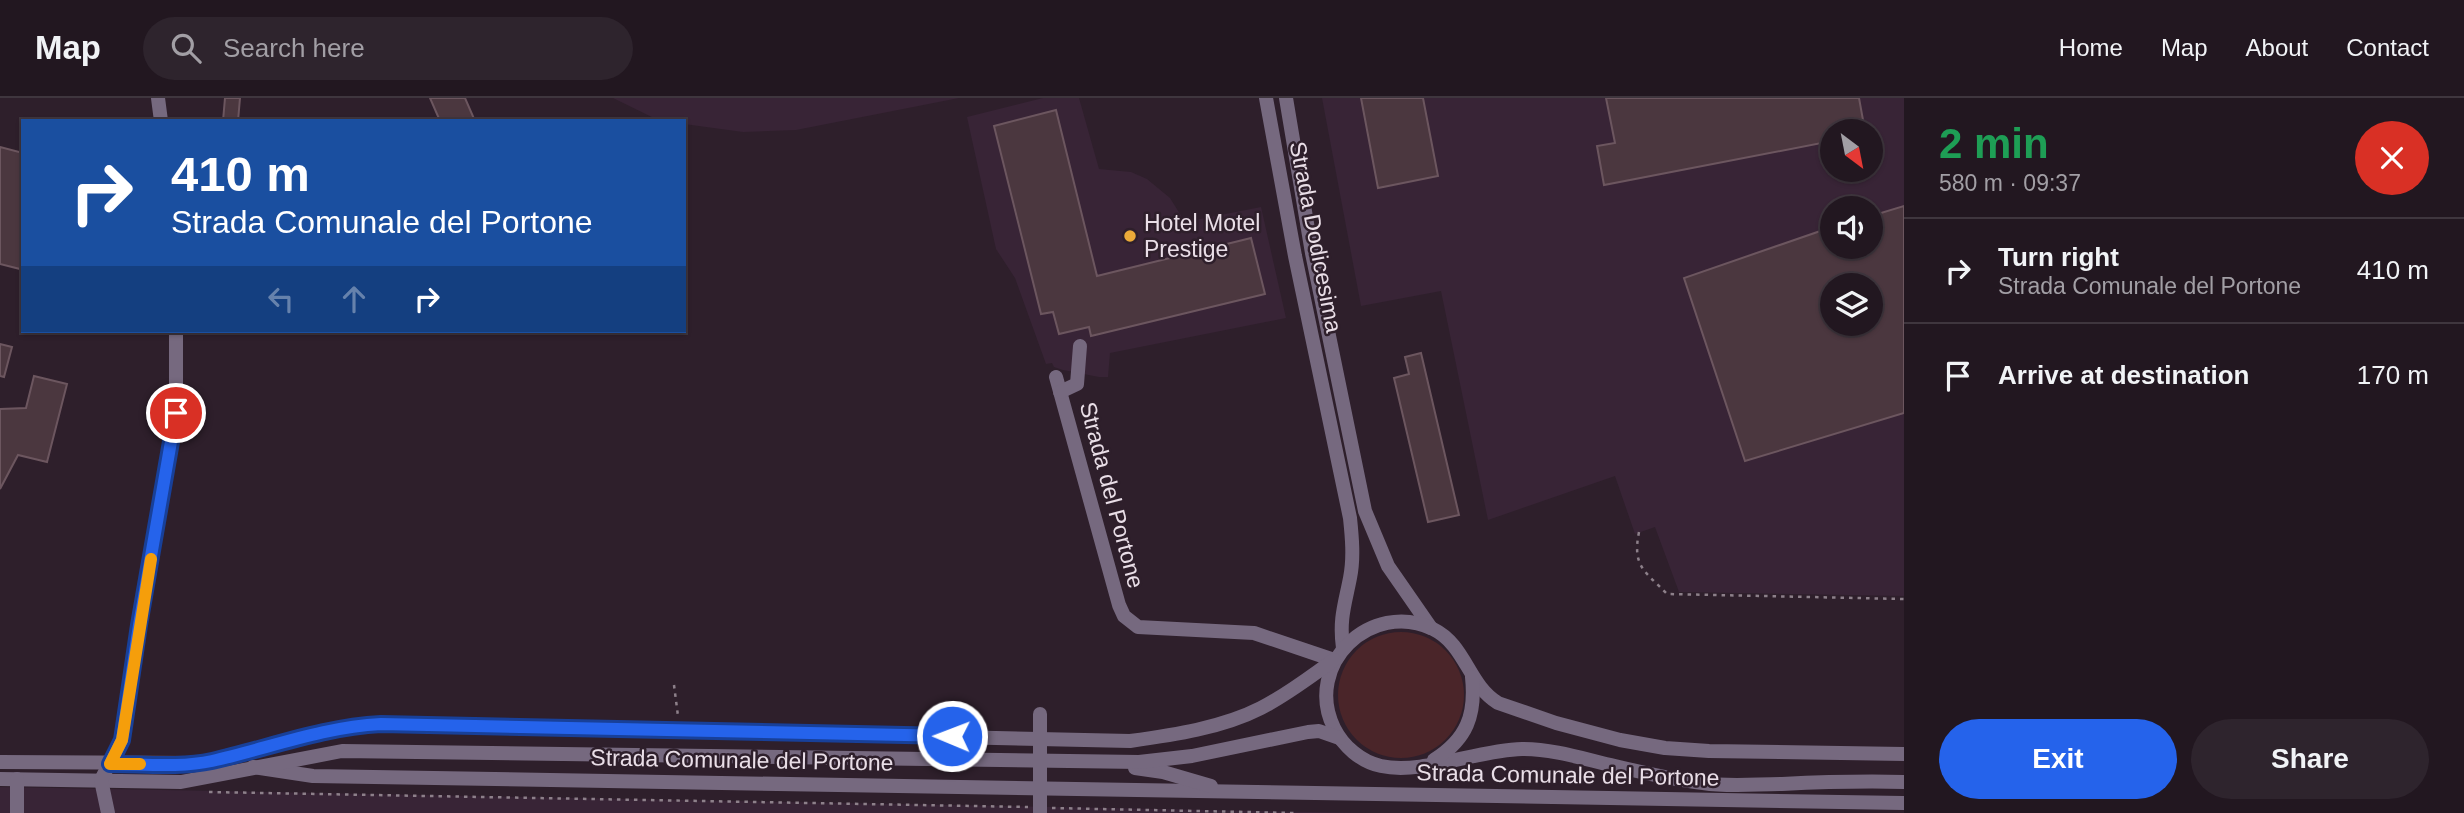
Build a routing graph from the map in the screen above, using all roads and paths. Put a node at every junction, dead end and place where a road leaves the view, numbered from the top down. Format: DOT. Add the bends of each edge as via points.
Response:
graph roads {
  1 [pos="158,98"];
  2 [pos="1266,98"];
  3 [pos="1286,98"];
  4 [pos="161,119"];
  5 [pos="176,333"];
  6 [pos="1080,346"];
  7 [pos="1056,377"];
  8 [pos="1339,380"];
  9 [pos="1322,383"];
  10 [pos="1060,392"];
  11 [pos="1639,532"];
  12 [pos="1904,599"];
  13 [pos="1431,628"];
  14 [pos="1338,654"];
  15 [pos="1472,677"];
  16 [pos="674,685"];
  17 [pos="678,708"];
  18 [pos="1041,714"];
  19 [pos="1339,737"];
  20 [pos="1041,739"];
  21 [pos="1904,754"];
  22 [pos="0,762"];
  23 [pos="1041,762"];
  24 [pos="1096,763"];
  25 [pos="110,764"];
  26 [pos="1427,764"];
  27 [pos="253,767"];
  28 [pos="0,779"];
  29 [pos="17,779"];
  30 [pos="101,780"];
  31 [pos="1904,782"];
  32 [pos="1819,783"];
  33 [pos="1040,788"];
  34 [pos="203,792"];
  35 [pos="1232,792"];
  36 [pos="1535,797"];
  37 [pos="1903,803"];
  38 [pos="1040,810"];
  39 [pos="18,813"];
  40 [pos="108,813"];
  41 [pos="1293,813"];
  42 [pos="1536,813"];
  1 -- 4 [label="street"];
  2 -- 9 [label="street, Strada Dodicesima"];
  3 -- 8 [label="street, Strada Dodicesima"];
  5 -- 25 [label="street" via="176,413 122,740"];
  6 -- 10 [label="street" via="1077,384"];
  7 -- 10 [label="street, Strada del Portone"];
  8 -- 9 [label="street"];
  8 -- 13 [label="street, Strada Dodicesima" via="1366,511 1388,566"];
  9 -- 14 [label="street, Strada Dodicesima" via="1353,550"];
  10 -- 14 [label="street, Strada del Portone" via="1119,605 1130,623 1254,633"];
  11 -- 12 [label="path" via="1639,565 1667,594"];
  13 -- 14 [label="street, Strada Comunale del Portone" via="1411,621 1384,623 1359,633"];
  13 -- 15 [label="street, Strada Comunale del Portone" via="1461,652"];
  14 -- 19 [label="street, Strada Comunale del Portone" via="1327,679 1326,701"];
  14 -- 20 [label="street, Strada Comunale del Portone" via="1271,702 1223,722 1130,741"];
  15 -- 21 [label="street, Strada Comunale del Portone" via="1498,703 1642,745 1709,751"];
  15 -- 26 [label="street, Strada Comunale del Portone" via="1474,699 1459,740"];
  16 -- 17 [label="path"];
  18 -- 20 [label="street"];
  19 -- 24 [label="street, Strada Comunale del Portone" via="1319,731 1165,760"];
  19 -- 26 [label="street, Strada Comunale del Portone" via="1358,756 1378,766 1400,769"];
  20 -- 23 [label="street"];
  20 -- 25 [label="street, Strada Comunale del Portone" via="381,724 323,731 209,761"];
  22 -- 25 [label="street, Strada Comunale del Portone"];
  23 -- 24 [label="street, Strada Comunale del Portone"];
  23 -- 27 [label="street, Strada Comunale del Portone" via="342,751"];
  23 -- 33 [label="street"];
  24 -- 35 [label="street, Strada Comunale del Portone" via="1164,772"];
  25 -- 30 [label="street"];
  26 -- 32 [label="street, Strada Comunale del Portone" via="1503,751 1541,750 1705,784"];
  27 -- 30 [label="street, Strada Comunale del Portone" via="181,782"];
  27 -- 33 [label="street, Strada Comunale del Portone" via="313,776"];
  28 -- 29 [label="street, Strada Comunale del Portone"];
  29 -- 30 [label="street, Strada Comunale del Portone"];
  29 -- 39 [label="street"];
  30 -- 40 [label="street"];
  31 -- 32 [label="street, Strada Comunale del Portone"];
  32 -- 37 [label="street"];
  33 -- 35 [label="street, Strada Comunale del Portone"];
  33 -- 38 [label="street"];
  34 -- 38 [label="path"];
  35 -- 36 [label="street, Strada Comunale del Portone"];
  36 -- 37 [label="street, Strada Comunale del Portone"];
  36 -- 42 [label="street"];
  38 -- 41 [label="path"];
}
